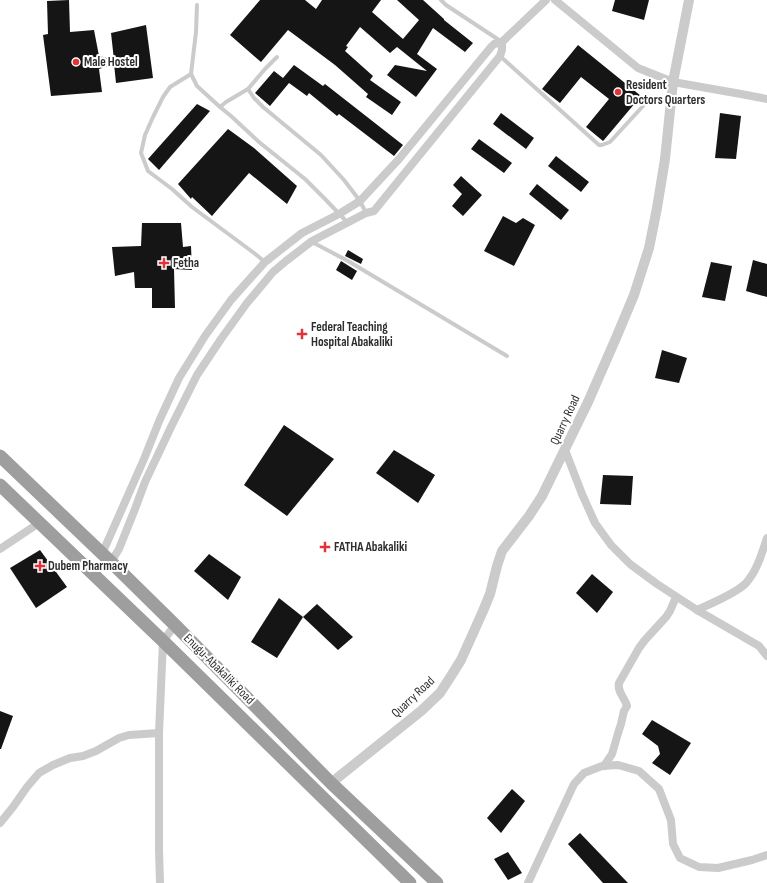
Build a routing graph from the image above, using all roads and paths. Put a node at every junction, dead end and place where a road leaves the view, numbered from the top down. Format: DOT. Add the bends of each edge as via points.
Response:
graph roads {
  1 [pos="441,0"];
  2 [pos="546,0"];
  3 [pos="556,0"];
  4 [pos="689,0"];
  5 [pos="197,5"];
  6 [pos="502,42"];
  7 [pos="500,56"];
  8 [pos="277,57"];
  9 [pos="191,74"];
  10 [pos="463,80"];
  11 [pos="673,82"];
  12 [pos="248,89"];
  13 [pos="473,89"];
  14 [pos="767,99"];
  15 [pos="643,106"];
  16 [pos="220,107"];
  17 [pos="420,132"];
  18 [pos="431,141"];
  19 [pos="360,201"];
  20 [pos="366,213"];
  21 [pos="339,214"];
  22 [pos="347,223"];
  23 [pos="312,241"];
  24 [pos="265,262"];
  25 [pos="507,356"];
  26 [pos="565,450"];
  27 [pos="0,456"];
  28 [pos="0,485"];
  29 [pos="39,523"];
  30 [pos="767,538"];
  31 [pos="0,550"];
  32 [pos="107,558"];
  33 [pos="676,597"];
  34 [pos="697,610"];
  35 [pos="176,625"];
  36 [pos="163,641"];
  37 [pos="767,656"];
  38 [pos="159,733"];
  39 [pos="604,766"];
  40 [pos="331,783"];
  41 [pos="0,823"];
  42 [pos="767,855"];
  43 [pos="160,883"];
  44 [pos="410,883"];
  45 [pos="437,883"];
  46 [pos="528,883"];
  1 -- 6 [label="lane"];
  2 -- 6 [label="street"];
  3 -- 11 [label="street" via="638,68"];
  4 -- 11 [label="street, Quarry Road"];
  5 -- 9 [label="lane"];
  6 -- 7 [label="street"];
  6 -- 10 [label="street" via="494,44"];
  7 -- 13 [label="street"];
  7 -- 15 [label="lane" via="599,144 610,142"];
  8 -- 12 [label="lane"];
  9 -- 16 [label="lane" via="197,86"];
  9 -- 24 [label="lane" via="170,87 145,135 141,153 148,171"];
  10 -- 13 [label="street"];
  10 -- 17 [label="street"];
  11 -- 14 [label="street"];
  11 -- 26 [label="street, Quarry Road" via="658,208 649,248 634,295"];
  12 -- 16 [label="lane"];
  12 -- 19 [label="lane" via="263,107 321,155"];
  13 -- 18 [label="street"];
  16 -- 21 [label="lane" via="258,142 305,179"];
  17 -- 18 [label="street"];
  17 -- 19 [label="street"];
  18 -- 20 [label="street" via="374,211"];
  19 -- 20 [label="lane"];
  19 -- 21 [label="street"];
  20 -- 22 [label="street"];
  21 -- 22 [label="lane"];
  21 -- 24 [label="street" via="302,233"];
  22 -- 23 [label="street"];
  23 -- 25 [label="lane"];
  23 -- 32 [label="street" via="273,272 247,302 197,375 170,426 119,549"];
  24 -- 32 [label="street" via="231,300 205,336 180,378 160,419"];
  26 -- 33 [label="street" via="595,523 611,545 630,564"];
  26 -- 40 [label="street, Quarry Road" via="542,496 502,552 483,612 461,660 440,693"];
  27 -- 32 [label="highway, Enugu-Abakaliki Road"];
  28 -- 29 [label="highway, Enugu-Abakaliki Road"];
  29 -- 31 [label="street"];
  29 -- 36 [label="highway, Enugu-Abakaliki Road"];
  30 -- 34 [label="street" via="761,556 746,584"];
  32 -- 35 [label="highway, Enugu-Abakaliki Road"];
  33 -- 34 [label="street"];
  33 -- 39 [label="street" via="666,617 639,648 619,682 618,688 627,706 613,752"];
  34 -- 37 [label="street" via="759,646"];
  35 -- 36 [label="street"];
  35 -- 40 [label="highway, Enugu-Abakaliki Road"];
  36 -- 38 [label="street"];
  36 -- 44 [label="highway, Enugu-Abakaliki Road"];
  38 -- 41 [label="street" via="119,738 96,751 53,765 39,773 27,786"];
  38 -- 43 [label="street"];
  39 -- 42 [label="street" via="618,765 639,771 659,789 670,820 672,844 680,858 699,867 718,868"];
  39 -- 46 [label="street" via="584,773 574,784"];
  40 -- 45 [label="highway, Enugu-Abakaliki Road"];
}
